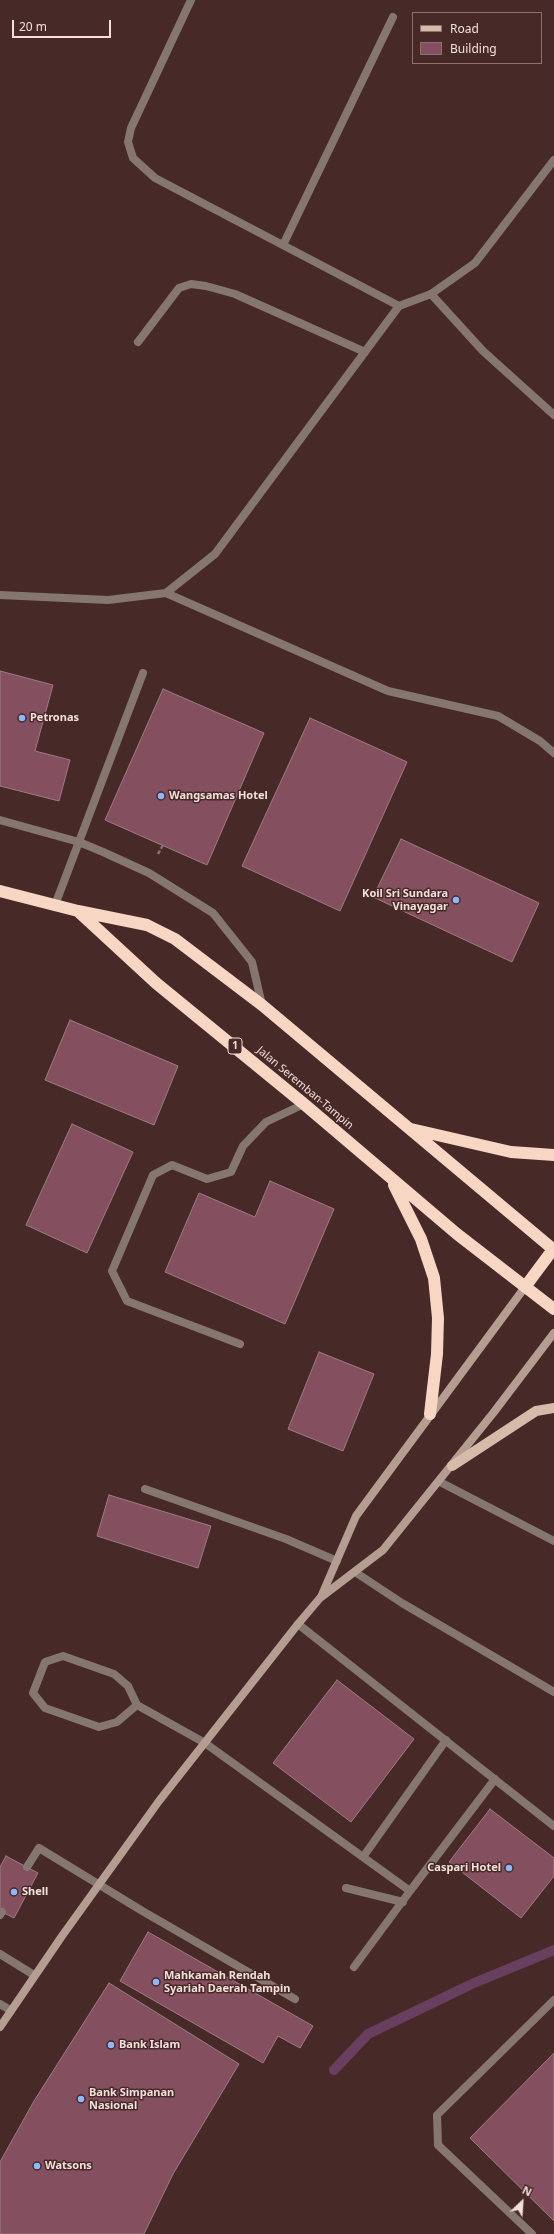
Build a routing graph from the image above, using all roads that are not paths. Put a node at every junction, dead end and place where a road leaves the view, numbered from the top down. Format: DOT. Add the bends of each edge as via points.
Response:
graph roads {
  1 [pos="191,0"];
  2 [pos="393,17"];
  3 [pos="554,160"];
  4 [pos="283,245"];
  5 [pos="431,294"];
  6 [pos="399,306"];
  7 [pos="138,342"];
  8 [pos="365,352"];
  9 [pos="554,415"];
  10 [pos="166,593"];
  11 [pos="0,595"];
  12 [pos="143,673"];
  13 [pos="554,753"];
  14 [pos="0,820"];
  15 [pos="79,842"];
  16 [pos="0,891"];
  17 [pos="55,905"];
  18 [pos="78,911"];
  19 [pos="262,1005"];
  20 [pos="304,1104"];
  21 [pos="411,1128"];
  22 [pos="554,1155"];
  23 [pos="392,1180"];
  24 [pos="554,1249"];
  25 [pos="525,1287"];
  26 [pos="554,1309"];
  27 [pos="554,1333"];
  28 [pos="240,1344"];
  29 [pos="554,1408"];
  30 [pos="430,1414"];
  31 [pos="452,1466"];
  32 [pos="440,1482"];
  33 [pos="145,1489"];
  34 [pos="554,1541"];
  35 [pos="337,1561"];
  36 [pos="355,1572"];
  37 [pos="320,1598"];
  38 [pos="298,1624"];
  39 [pos="554,1692"];
  40 [pos="136,1705"];
  41 [pos="446,1740"];
  42 [pos="205,1743"];
  43 [pos="495,1779"];
  44 [pos="554,1826"];
  45 [pos="363,1857"];
  46 [pos="27,1867"];
  47 [pos="99,1884"];
  48 [pos="346,1888"];
  49 [pos="410,1891"];
  50 [pos="403,1902"];
  51 [pos="0,1954"];
  52 [pos="354,1967"];
  53 [pos="34,1974"];
  54 [pos="296,1999"];
  55 [pos="554,2000"];
  56 [pos="0,2004"];
  57 [pos="10,2010"];
  58 [pos="0,2026"];
  59 [pos="532,2234"];
  1 -- 4 [label="street" via="131,128 128,142 133,158 155,178"];
  2 -- 4 [label="street"];
  3 -- 5 [label="street" via="475,263"];
  4 -- 6 [label="street"];
  5 -- 6 [label="street"];
  5 -- 9 [label="street" via="483,351"];
  6 -- 8 [label="street"];
  7 -- 8 [label="street" via="179,288 191,284 235,294"];
  8 -- 10 [label="street" via="215,554"];
  10 -- 11 [label="street" via="108,600"];
  10 -- 13 [label="street" via="388,691 498,716 540,741"];
  12 -- 15 [label="street"];
  14 -- 15 [label="street"];
  15 -- 17 [label="street"];
  15 -- 19 [label="street" via="149,873 213,912 252,962"];
  16 -- 17 [label="highway, Jalan Seremban-Tampin / 1"];
  17 -- 18 [label="highway, Jalan Seremban-Tampin / 1"];
  18 -- 19 [label="highway, 1" via="147,925 175,939"];
  18 -- 20 [label="highway, Jalan Seremban-Tampin / 1" via="156,983"];
  19 -- 21 [label="highway, 1"];
  20 -- 23 [label="highway, Jalan Seremban-Tampin / 1"];
  20 -- 28 [label="street" via="266,1122 243,1146 231,1172 208,1179 172,1165 153,1175 112,1272 127,1301"];
  21 -- 22 [label="highway" via="511,1152"];
  21 -- 24 [label="highway, 1" via="434,1151"];
  23 -- 25 [label="highway, Jalan Seremban-Tampin / 1"];
  23 -- 30 [label="highway" via="422,1240 434,1278 438,1318 437,1354"];
  24 -- 25 [label="highway, 1"];
  25 -- 26 [label="highway, 1"];
  25 -- 30 [label="street"];
  27 -- 31 [label="street"];
  29 -- 31 [label="main road" via="536,1411"];
  30 -- 35 [label="street" via="356,1516"];
  31 -- 32 [label="street"];
  32 -- 34 [label="street"];
  32 -- 36 [label="street" via="384,1550"];
  33 -- 35 [label="street" via="286,1539"];
  35 -- 37 [label="street"];
  36 -- 37 [label="street"];
  36 -- 39 [label="street" via="402,1603"];
  37 -- 38 [label="street"];
  38 -- 41 [label="street"];
  38 -- 42 [label="street"];
  40 -- 40 [label="street" via="117,1722 99,1727 45,1708 33,1693 45,1662 63,1656 114,1674 128,1686"];
  40 -- 42 [label="street"];
  41 -- 43 [label="street"];
  41 -- 45 [label="street"];
  42 -- 45 [label="street"];
  42 -- 47 [label="street"];
  43 -- 44 [label="street"];
  43 -- 49 [label="street"];
  45 -- 49 [label="street"];
  46 -- 47 [label="street" via="39,1848"];
  47 -- 53 [label="street"];
  47 -- 54 [label="street"];
  48 -- 50 [label="street"];
  49 -- 50 [label="street"];
  50 -- 52 [label="street"];
  51 -- 53 [label="street"];
  53 -- 57 [label="street"];
  55 -- 59 [label="street" via="437,2115 438,2145"];
  56 -- 57 [label="street"];
  57 -- 58 [label="street"];
}
